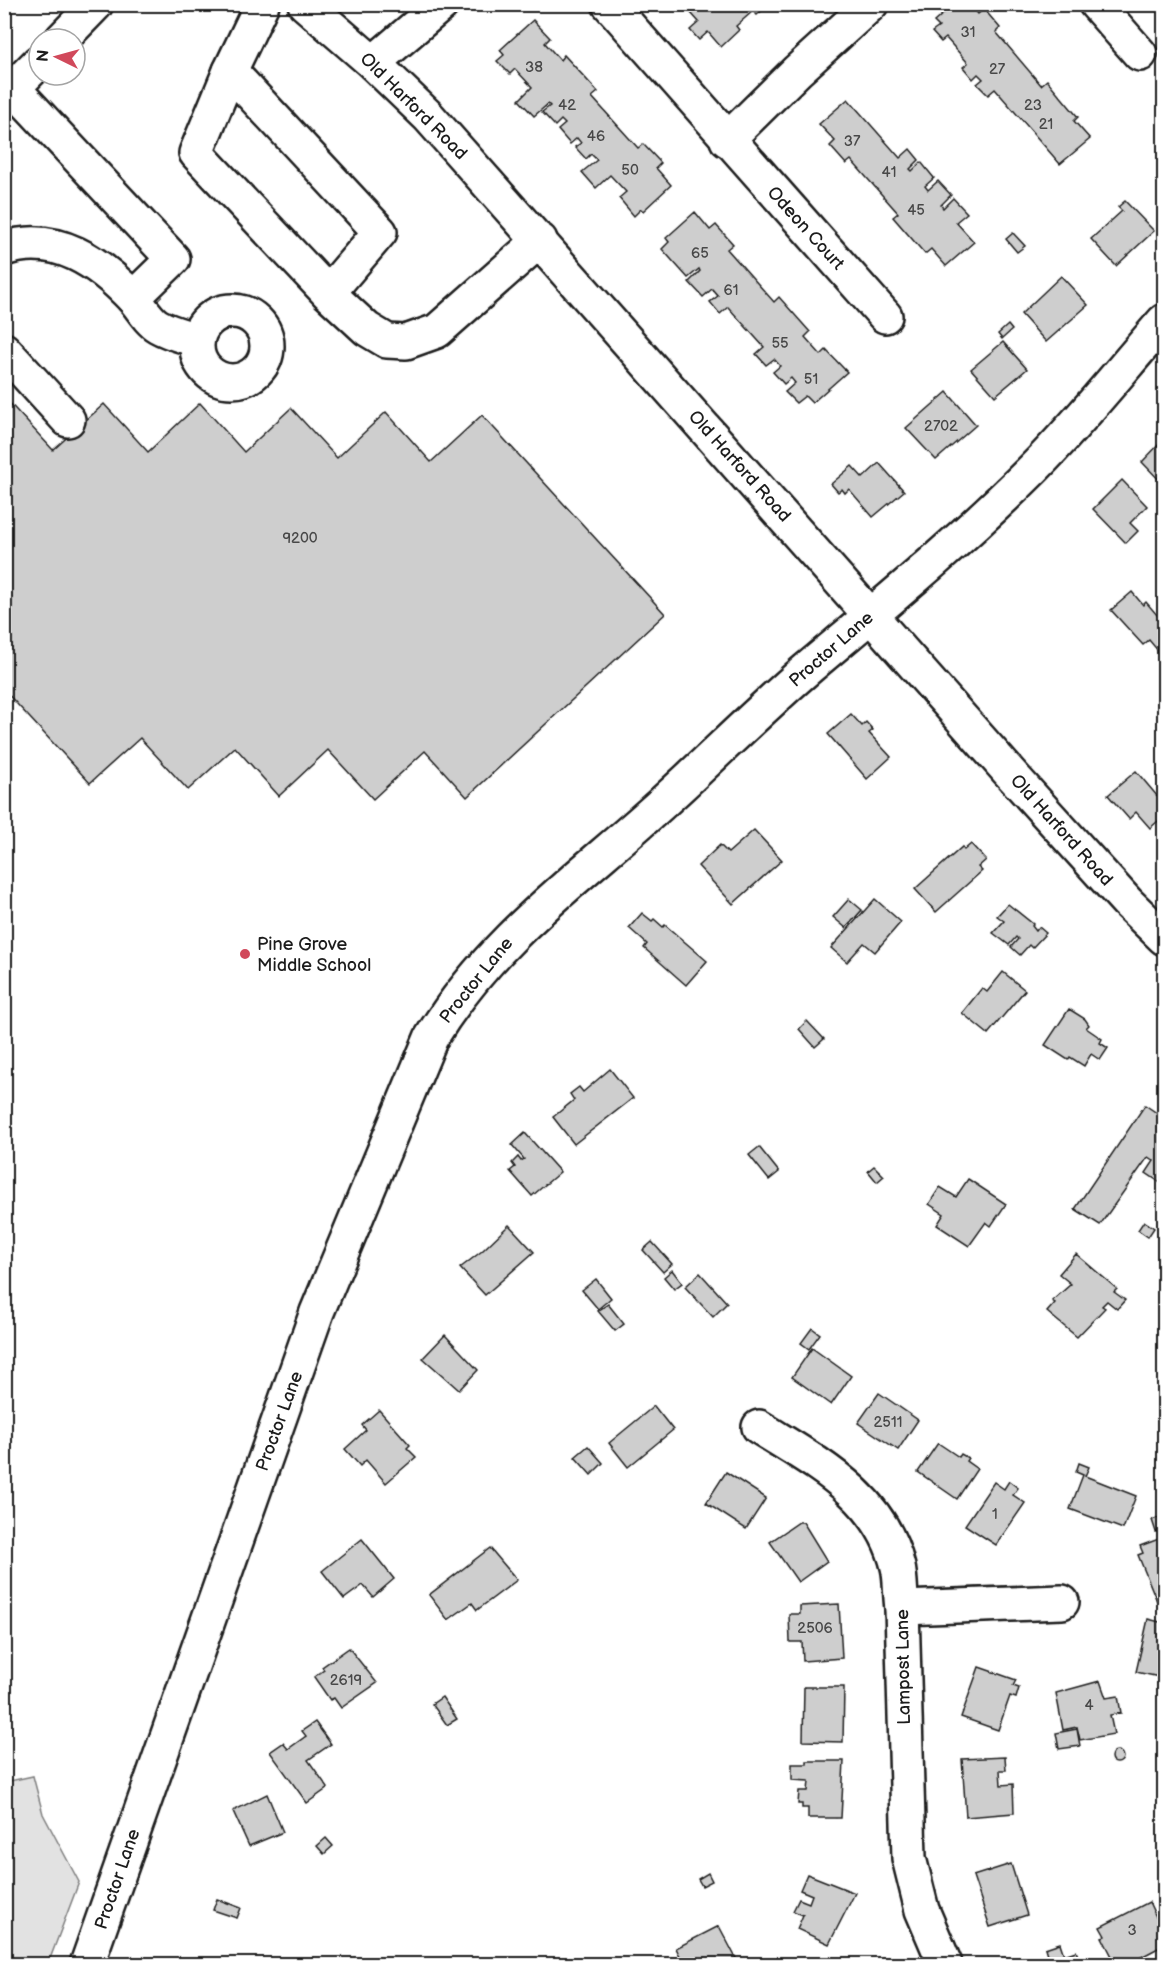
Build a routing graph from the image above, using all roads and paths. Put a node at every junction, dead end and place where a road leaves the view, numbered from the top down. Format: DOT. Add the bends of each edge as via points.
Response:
graph roads {
  1 [pos="96,4"];
  2 [pos="262,4"];
  3 [pos="305,4"];
  4 [pos="442,4"];
  5 [pos="609,4"];
  6 [pos="871,4"];
  7 [pos="1096,4"];
  8 [pos="74,27"];
  9 [pos="1140,54"];
  10 [pos="373,63"];
  11 [pos="230,71"];
  12 [pos="27,74"];
  13 [pos="9,92"];
  14 [pos="727,140"];
  15 [pos="540,240"];
  16 [pos="4,249"];
  17 [pos="328,293"];
  18 [pos="133,298"];
  19 [pos="885,316"];
  20 [pos="1164,321"];
  21 [pos="197,340"];
  22 [pos="4,350"];
  23 [pos="68,420"];
  24 [pos="871,615"];
  25 [pos="1164,938"];
  26 [pos="759,1427"];
  27 [pos="1062,1602"];
  28 [pos="902,1608"];
  29 [pos="936,1962"];
  30 [pos="87,1965"];
  1 -- 8 [label="street"];
  2 -- 11 [label="street"];
  3 -- 10 [label="street, Old Harford Road"];
  4 -- 10 [label="street"];
  5 -- 14 [label="street, Odeon Court"];
  6 -- 14 [label="street"];
  7 -- 9 [label="street"];
  10 -- 15 [label="street, Old Harford Road" via="428,116"];
  11 -- 17 [label="street" via="196,153"];
  11 -- 17 [label="street" via="380,232"];
  12 -- 13 [label="street"];
  13 -- 18 [label="street" via="173,258"];
  14 -- 19 [label="street, Odeon Court"];
  15 -- 17 [label="street" via="437,330 406,342 387,341 367,329"];
  15 -- 24 [label="street, Old Harford Road"];
  16 -- 18 [label="street" via="42,243 70,250 93,262"];
  18 -- 21 [label="street" via="157,326"];
  20 -- 24 [label="street, Proctor Lane" via="1034,468"];
  22 -- 23 [label="street"];
  24 -- 25 [label="street, Old Harford Road" via="1127,902"];
  24 -- 30 [label="street, Proctor Lane" via="525,921 450,1006 430,1038 317,1312"];
  26 -- 28 [label="street, Lampost Lane" via="828,1470 855,1490 873,1511 898,1567"];
  27 -- 28 [label="street"];
  28 -- 29 [label="street, Lampost Lane" via="909,1858"];
}
